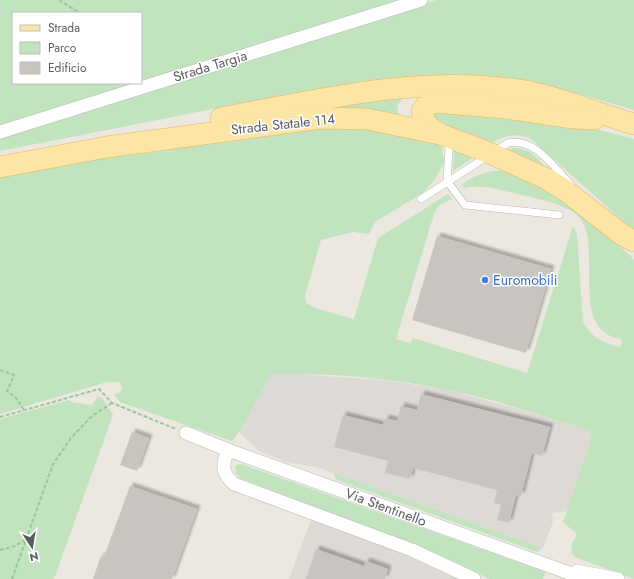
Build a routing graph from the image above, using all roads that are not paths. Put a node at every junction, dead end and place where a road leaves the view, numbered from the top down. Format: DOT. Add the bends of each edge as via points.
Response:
graph roads {
  1 [pos="421,0"];
  2 [pos="630,123"];
  3 [pos="0,132"];
  4 [pos="440,134"];
  5 [pos="492,154"];
  6 [pos="0,159"];
  7 [pos="0,167"];
  8 [pos="447,181"];
  9 [pos="421,199"];
  10 [pos="559,214"];
  11 [pos="623,234"];
  12 [pos="634,250"];
  13 [pos="186,433"];
  14 [pos="228,450"];
  15 [pos="549,566"];
  16 [pos="474,579"];
  17 [pos="586,579"];
  18 [pos="618,579"];
  1 -- 3 [label="street, Strada Targia"];
  2 -- 4 [label="main road" via="433,102 422,112 423,120 428,127"];
  2 -- 6 [label="main road, Strada Statale 114" via="552,97 517,90 440,84 366,92"];
  4 -- 5 [label="main road, Strada Statale 114"];
  4 -- 7 [label="main road, Strada Statale 114" via="367,119 321,118 107,147"];
  4 -- 8 [label="lane" via="449,150"];
  5 -- 8 [label="lane"];
  5 -- 11 [label="main road, Strada Statale 114" via="547,179"];
  8 -- 9 [label="lane"];
  8 -- 10 [label="lane" via="465,205"];
  11 -- 12 [label="street"];
  13 -- 14 [label="street, Via Stentinello"];
  14 -- 15 [label="street, Via Stentinello"];
  14 -- 16 [label="street" via="223,463 226,476 234,484 412,550"];
  15 -- 17 [label="street, Via Stentinello"];
  15 -- 18 [label="street"];
}
